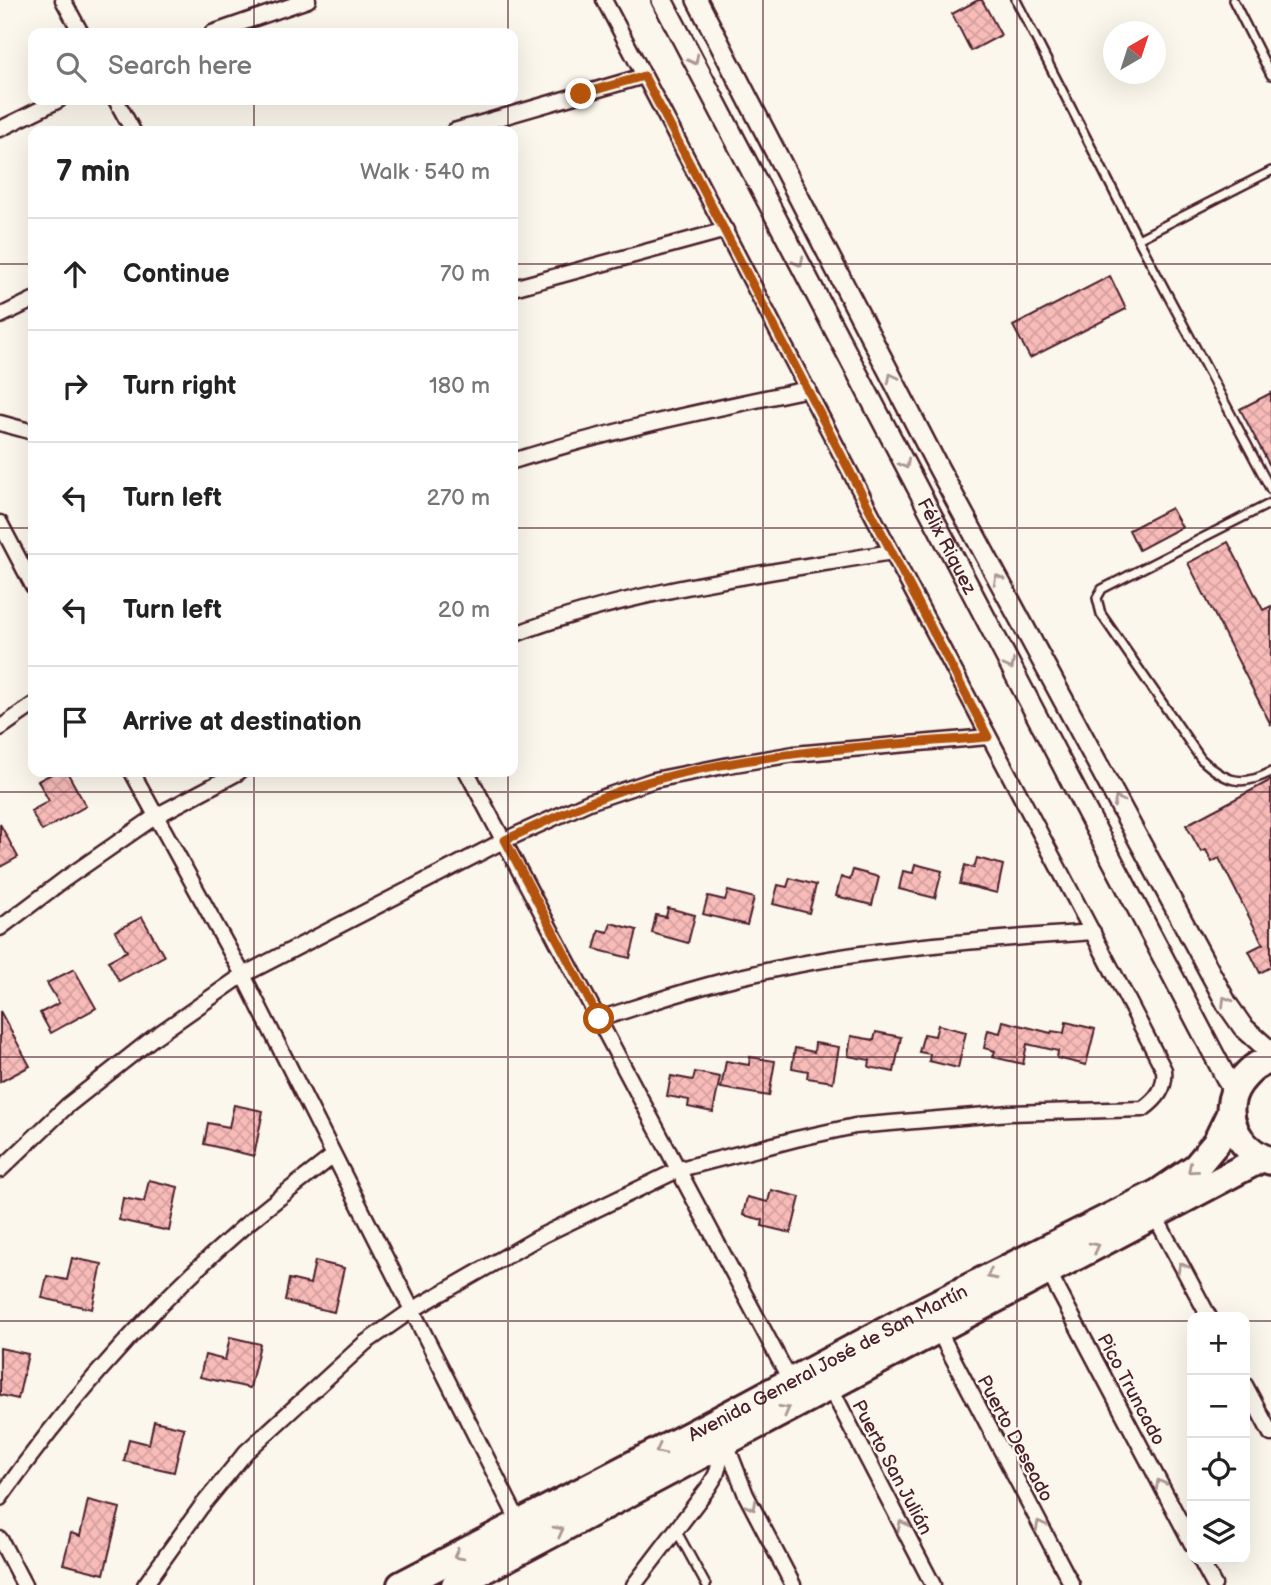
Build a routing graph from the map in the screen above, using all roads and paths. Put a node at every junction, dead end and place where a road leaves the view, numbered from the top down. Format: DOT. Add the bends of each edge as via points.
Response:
graph roads {
  1 [pos="63,0"];
  2 [pos="308,0"];
  3 [pos="604,0"];
  4 [pos="662,0"];
  5 [pos="697,0"];
  6 [pos="1016,0"];
  7 [pos="1233,0"];
  8 [pos="78,28"];
  9 [pos="227,28"];
  10 [pos="1271,75"];
  11 [pos="644,76"];
  12 [pos="49,105"];
  13 [pos="119,105"];
  14 [pos="130,126"];
  15 [pos="471,126"];
  16 [pos="0,129"];
  17 [pos="1271,171"];
  18 [pos="726,230"];
  19 [pos="1138,239"];
  20 [pos="518,287"];
  21 [pos="28,302"];
  22 [pos="0,316"];
  23 [pos="808,389"];
  24 [pos="0,423"];
  25 [pos="28,431"];
  26 [pos="518,459"];
  27 [pos="1271,490"];
  28 [pos="1271,503"];
  29 [pos="0,523"];
  30 [pos="892,552"];
  31 [pos="28,576"];
  32 [pos="518,633"];
  33 [pos="28,708"];
  34 [pos="0,728"];
  35 [pos="988,737"];
  36 [pos="1271,772"];
  37 [pos="135,777"];
  38 [pos="230,777"];
  39 [pos="470,777"];
  40 [pos="156,816"];
  41 [pos="505,840"];
  42 [pos="0,928"];
  43 [pos="1093,932"];
  44 [pos="243,975"];
  45 [pos="599,1019"];
  46 [pos="1271,1052"];
  47 [pos="1271,1060"];
  48 [pos="1232,1102"];
  49 [pos="333,1156"];
  50 [pos="1266,1159"];
  51 [pos="680,1169"];
  52 [pos="0,1170"];
  53 [pos="1155,1216"];
  54 [pos="1044,1261"];
  55 [pos="412,1310"];
  56 [pos="1206,1312"];
  57 [pos="933,1319"];
  58 [pos="824,1376"];
  59 [pos="790,1380"];
  60 [pos="1250,1394"];
  61 [pos="720,1432"];
  62 [pos="1271,1434"];
  63 [pos="0,1498"];
  64 [pos="676,1529"];
  65 [pos="525,1534"];
  66 [pos="1187,1534"];
  67 [pos="0,1539"];
  68 [pos="1203,1564"];
  69 [pos="24,1585"];
  70 [pos="145,1585"];
  71 [pos="401,1585"];
  72 [pos="455,1585"];
  73 [pos="634,1585"];
  74 [pos="706,1585"];
  75 [pos="793,1585"];
  76 [pos="933,1585"];
  77 [pos="1072,1585"];
  78 [pos="1214,1585"];
  1 -- 8 [label="street"];
  2 -- 9 [label="street"];
  3 -- 11 [label="street"];
  4 -- 48 [label="street, Félix Riquez, one-way"];
  46 -- 5 [label="street, Félix Riquez, one-way" via="1243,1027 1220,992 939,469"];
  6 -- 19 [label="lane"];
  7 -- 10 [label="lane"];
  11 -- 15 [label="street"];
  11 -- 18 [label="street"];
  12 -- 16 [label="street"];
  13 -- 14 [label="street"];
  17 -- 19 [label="lane"];
  18 -- 20 [label="street"];
  18 -- 23 [label="street"];
  19 -- 27 [label="lane"];
  21 -- 22 [label="street"];
  23 -- 26 [label="street" via="641,424"];
  23 -- 30 [label="street"];
  24 -- 25 [label="street"];
  28 -- 36 [label="lane" via="1102,589 1097,598 1101,614 1200,759 1217,774 1235,781"];
  29 -- 31 [label="street"];
  30 -- 32 [label="street" via="674,591 582,612"];
  30 -- 35 [label="street"];
  33 -- 34 [label="street"];
  35 -- 41 [label="street" via="794,754 654,780 589,802"];
  35 -- 43 [label="street"];
  37 -- 40 [label="street"];
  38 -- 40 [label="street"];
  39 -- 41 [label="street"];
  40 -- 42 [label="street"];
  40 -- 44 [label="street"];
  41 -- 44 [label="street"];
  41 -- 45 [label="street"];
  43 -- 45 [label="street" via="921,945 844,956 752,974"];
  43 -- 51 [label="street" via="1164,1070 1161,1091 1143,1109 997,1114 855,1126"];
  44 -- 49 [label="street"];
  44 -- 52 [label="street" via="67,1105"];
  45 -- 51 [label="street"];
  47 -- 48 [label="highway, Avenida General José de San Martín" via="1249,1070"];
  48 -- 50 [label="highway, Avenida General José de San Martín" via="1233,1128 1240,1140"];
  48 -- 54 [label="highway, Avenida General José de San Martín, one-way" via="1216,1143 1196,1167"];
  49 -- 55 [label="street"];
  49 -- 63 [label="street" via="242,1228 165,1300 89,1381"];
  50 -- 53 [label="highway, Avenida General José de San Martín"];
  51 -- 55 [label="street" via="543,1235"];
  51 -- 59 [label="street"];
  54 -- 53 [label="highway, Avenida General José de San Martín, one-way"];
  56 -- 53 [label="street, one-way"];
  54 -- 57 [label="highway, Avenida General José de San Martín"];
  66 -- 54 [label="street, Pico Truncado, one-way"];
  55 -- 65 [label="street"];
  55 -- 70 [label="street" via="365,1343 246,1452"];
  57 -- 58 [label="highway, Avenida General José de San Martín"];
  77 -- 57 [label="street, Puerto Deseado, one-way"];
  58 -- 59 [label="highway, Avenida General José de San Martín"];
  61 -- 58 [label="highway, Avenida General José de San Martín, one-way"];
  76 -- 58 [label="street, Puerto San Julián, one-way"];
  59 -- 61 [label="highway, Avenida General José de San Martín" via="755,1400"];
  60 -- 62 [label="street"];
  61 -- 64 [label="street" via="716,1475"];
  61 -- 65 [label="highway, Avenida General José de San Martín"];
  61 -- 75 [label="street, one-way" via="746,1495"];
  64 -- 73 [label="street"];
  64 -- 74 [label="lane"];
  65 -- 71 [label="highway, Avenida General José de San Martín, one-way"];
  65 -- 72 [label="highway, Avenida General José de San Martín"];
  67 -- 69 [label="street"];
  68 -- 78 [label="street"];
}
